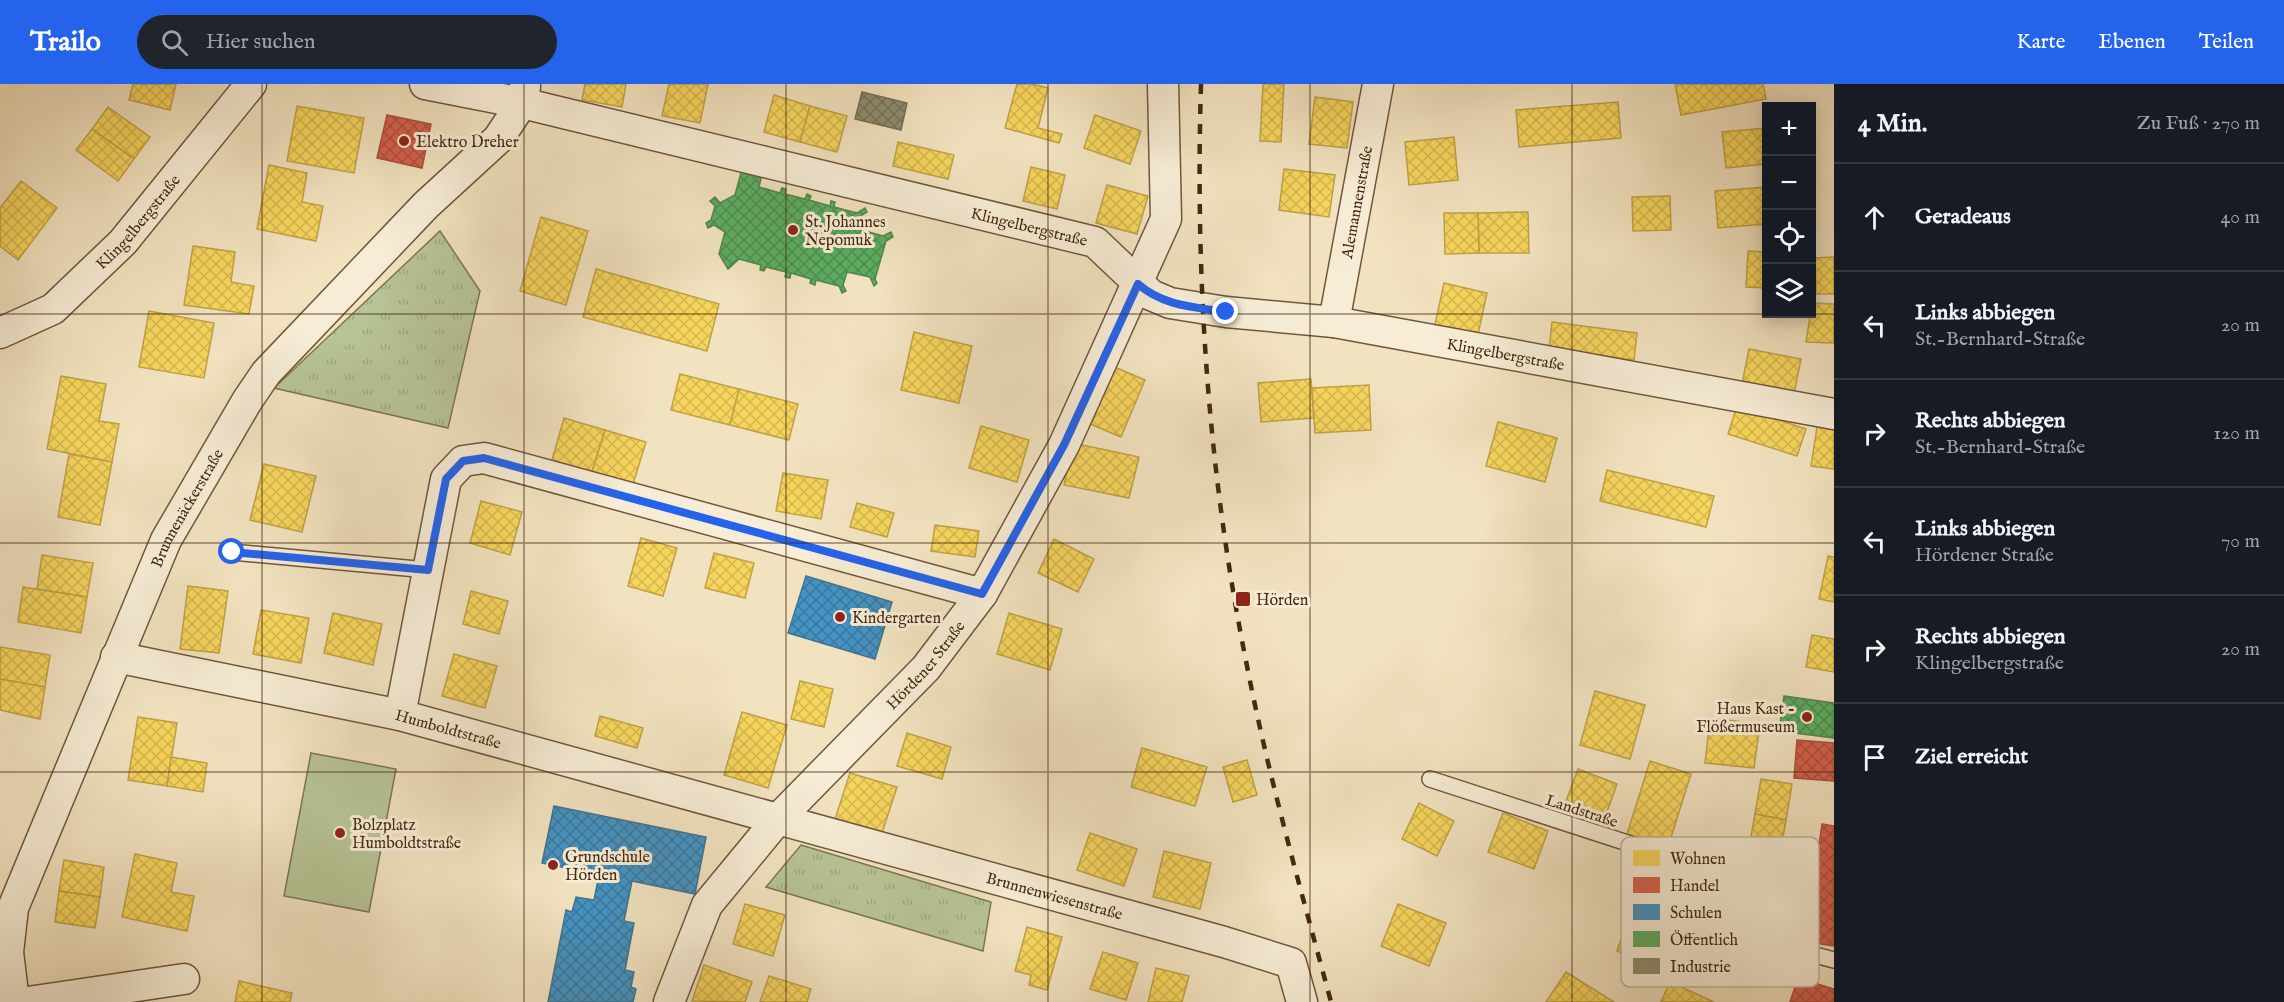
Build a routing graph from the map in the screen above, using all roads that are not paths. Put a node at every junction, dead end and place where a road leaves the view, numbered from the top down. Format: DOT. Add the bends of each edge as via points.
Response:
graph roads {
  1 [pos="251,84"];
  2 [pos="425,84"];
  3 [pos="1163,84"];
  4 [pos="1378,84"];
  5 [pos="524,94"];
  6 [pos="1138,284"];
  7 [pos="1334,322"];
  8 [pos="0,333"];
  9 [pos="1834,414"];
  10 [pos="232,552"];
  11 [pos="428,570"];
  12 [pos="982,594"];
  13 [pos="116,657"];
  14 [pos="400,714"];
  15 [pos="1430,779"];
  16 [pos="778,819"];
  17 [pos="1621,841"];
  18 [pos="1819,956"];
  19 [pos="1834,960"];
  20 [pos="184,980"];
  21 [pos="14,1002"];
  22 [pos="28,1002"];
  23 [pos="669,1002"];
  24 [pos="1302,1002"];
  1 -- 8 [label="street, Klingelbergstraße" via="123,242 53,309"];
  2 -- 5 [label="street, Klingelbergstraße"];
  3 -- 6 [label="street, Hördener Straße" via="1166,219"];
  4 -- 7 [label="street, Alemannenstraße"];
  5 -- 6 [label="street, Klingelbergstraße" via="1095,242"];
  5 -- 13 [label="street, Brunnenäckerstraße" via="498,139 426,206 266,373 166,540"];
  6 -- 7 [label="street, Klingelbergstraße" via="1170,303"];
  6 -- 12 [label="street, Hördener Straße" via="1064,445"];
  7 -- 9 [label="street, Klingelbergstraße"];
  10 -- 11 [label="lane"];
  11 -- 12 [label="street" via="446,479 463,461 484,458"];
  11 -- 14 [label="street"];
  12 -- 16 [label="street, Hördener Straße" via="926,668"];
  13 -- 14 [label="street, Humboldtstraße"];
  13 -- 21 [label="street, Brunnenäckerstraße" via="13,908 8,952"];
  14 -- 16 [label="street, Humboldtstraße"];
  15 -- 17 [label="lane, Landstraße"];
  16 -- 23 [label="street, Hördener Straße" via="708,905"];
  16 -- 24 [label="street, Brunnenwiesenstraße" via="1291,963"];
  18 -- 19 [label="lane, Landstraße"];
  20 -- 22 [label="street"];
}
